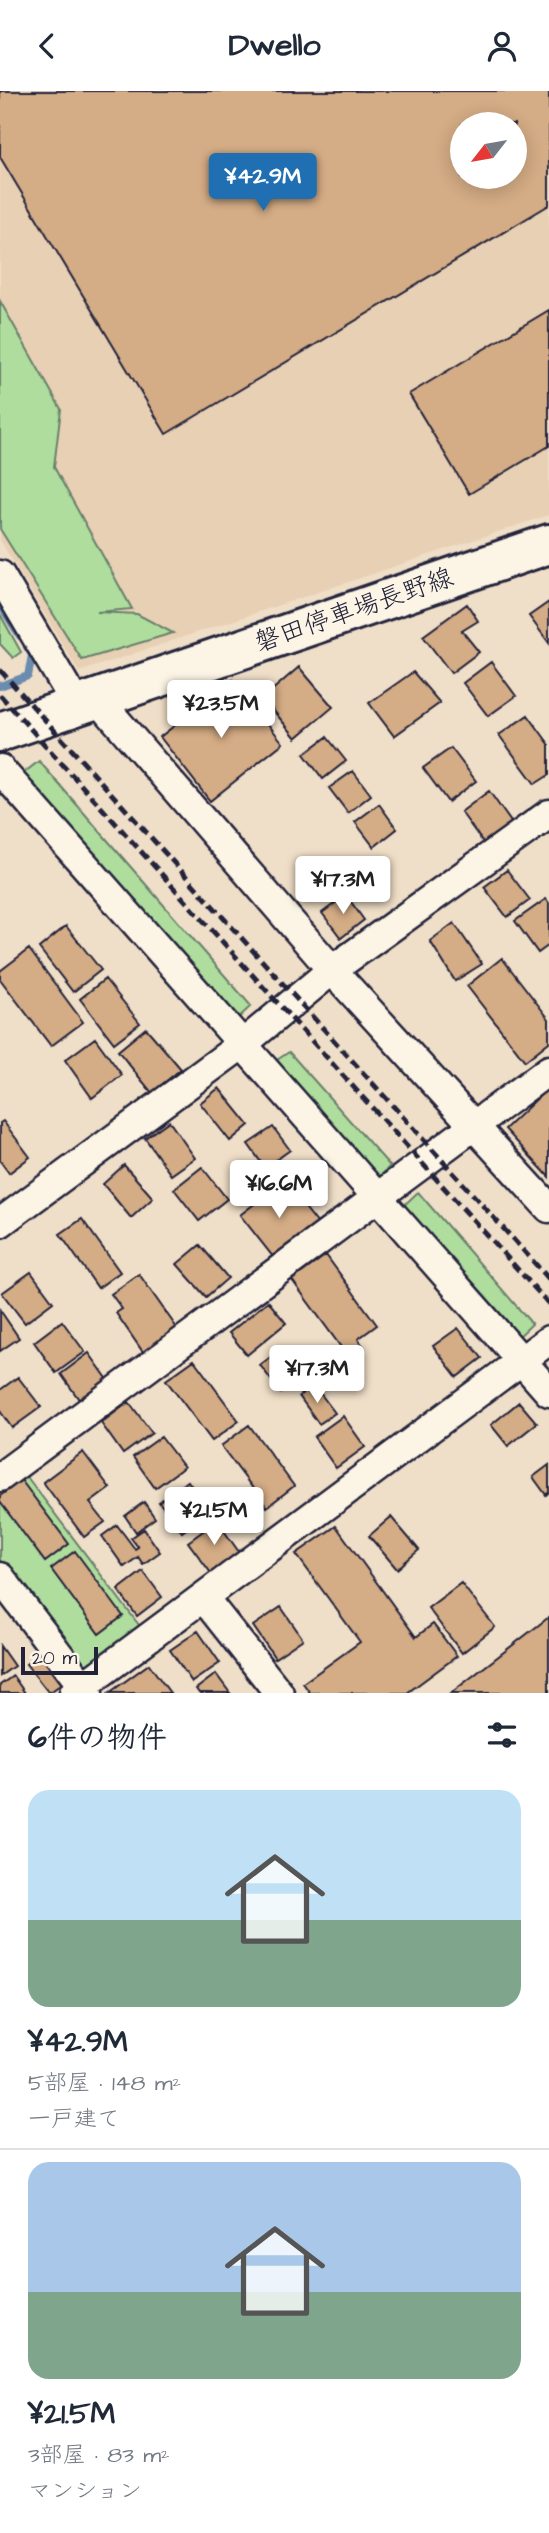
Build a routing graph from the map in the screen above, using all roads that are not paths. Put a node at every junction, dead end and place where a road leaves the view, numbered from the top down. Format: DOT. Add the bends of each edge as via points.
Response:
graph roads {
  1 [pos="549,544"];
  2 [pos="0,575"];
  3 [pos="86,701"];
  4 [pos="0,732"];
  5 [pos="0,769"];
  6 [pos="549,814"];
  7 [pos="332,970"];
  8 [pos="244,1043"];
  9 [pos="549,1070"];
  10 [pos="475,1127"];
  11 [pos="377,1195"];
  12 [pos="549,1208"];
  13 [pos="0,1223"];
  14 [pos="549,1340"];
  15 [pos="520,1360"];
  16 [pos="549,1392"];
  17 [pos="0,1477"];
  18 [pos="0,1577"];
  19 [pos="203,1597"];
  20 [pos="82,1691"];
  21 [pos="279,1693"];
  1 -- 3 [label="main road, 磐田停車場長野線"];
  2 -- 3 [label="street"];
  3 -- 4 [label="main road, 磐田停車場長野線"];
  3 -- 7 [label="street"];
  5 -- 8 [label="street"];
  6 -- 7 [label="street"];
  7 -- 8 [label="street"];
  7 -- 10 [label="street"];
  8 -- 11 [label="street"];
  8 -- 13 [label="street"];
  9 -- 10 [label="street"];
  10 -- 11 [label="street"];
  10 -- 12 [label="street"];
  11 -- 15 [label="street"];
  11 -- 17 [label="street"];
  14 -- 15 [label="street"];
  15 -- 16 [label="street"];
  15 -- 19 [label="street"];
  18 -- 20 [label="street"];
  19 -- 20 [label="street"];
  19 -- 21 [label="street"];
}
